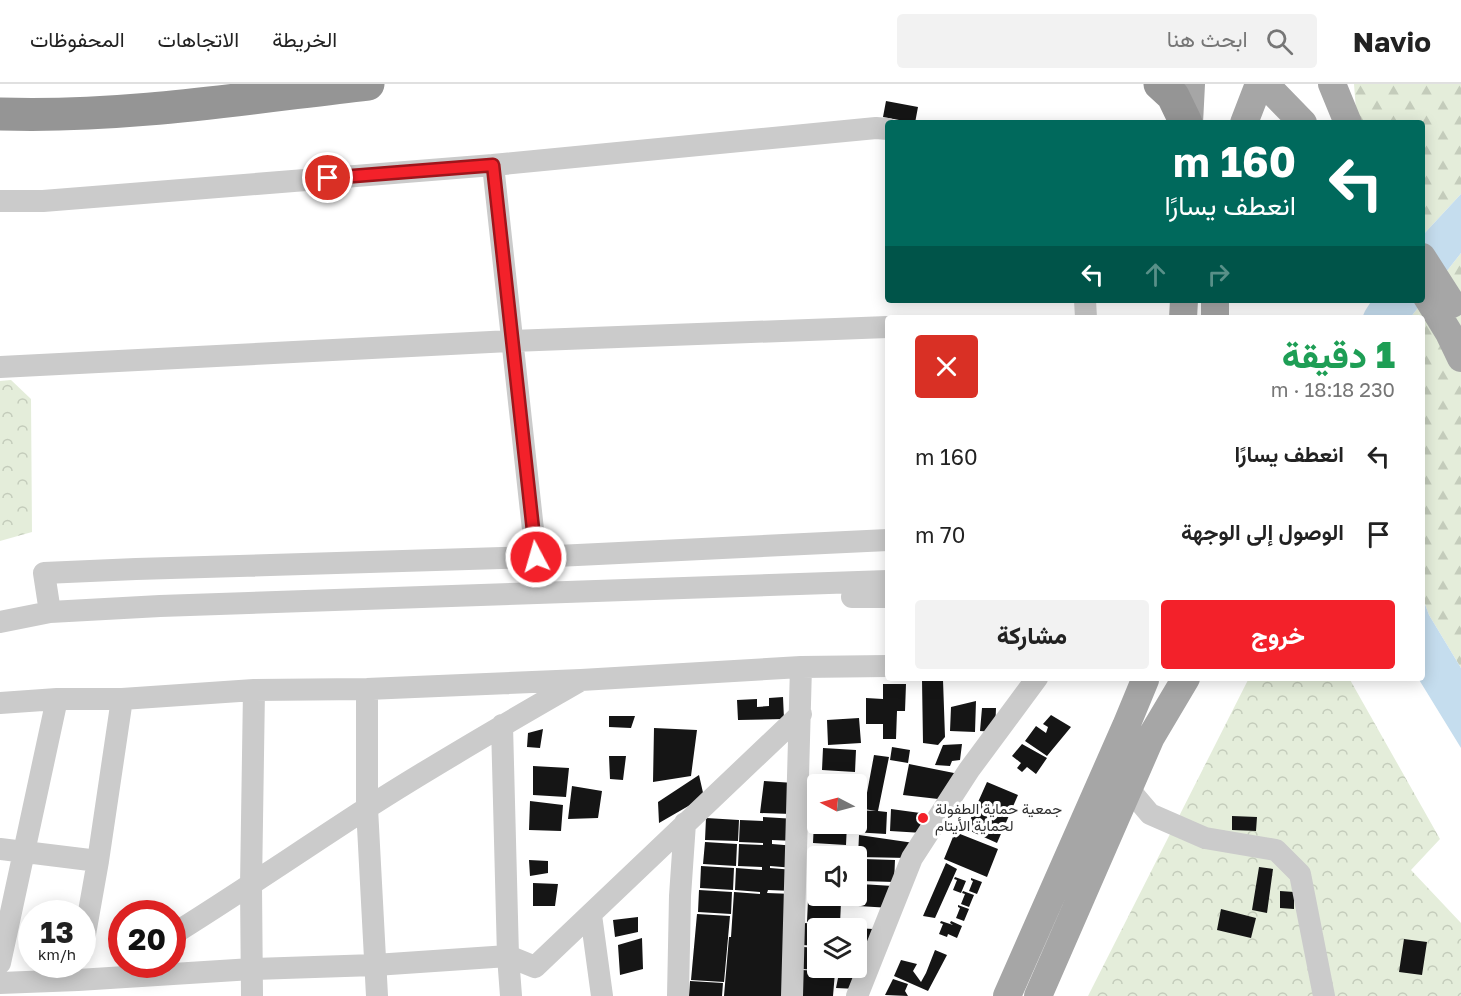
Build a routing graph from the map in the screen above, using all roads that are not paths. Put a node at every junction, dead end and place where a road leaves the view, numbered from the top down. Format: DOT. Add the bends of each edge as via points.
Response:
graph roads {
  1 [pos="368,84"];
  2 [pos="1160,84"];
  3 [pos="1191,84"];
  4 [pos="1259,84"];
  5 [pos="1265,84"];
  6 [pos="1332,84"];
  7 [pos="0,114"];
  8 [pos="1185,120"];
  9 [pos="1187,120"];
  10 [pos="1245,120"];
  11 [pos="1300,120"];
  12 [pos="1347,120"];
  13 [pos="885,129"];
  14 [pos="493,165"];
  15 [pos="0,201"];
  16 [pos="1425,264"];
  17 [pos="1425,293"];
  18 [pos="885,327"];
  19 [pos="1457,337"];
  20 [pos="512,341"];
  21 [pos="0,367"];
  22 [pos="885,540"];
  23 [pos="536,557"];
  24 [pos="885,581"];
  25 [pos="885,597"];
  26 [pos="50,612"];
  27 [pos="0,622"];
  28 [pos="0,633"];
  29 [pos="885,666"];
  30 [pos="801,667"];
  31 [pos="581,680"];
  32 [pos="1034,681"];
  33 [pos="1143,681"];
  34 [pos="1154,681"];
  35 [pos="1175,681"];
  36 [pos="1184,681"];
  37 [pos="367,689"];
  38 [pos="254,690"];
  39 [pos="57,699"];
  40 [pos="122,699"];
  41 [pos="0,703"];
  42 [pos="801,714"];
  43 [pos="502,725"];
  44 [pos="1128,788"];
  45 [pos="367,808"];
  46 [pos="685,823"];
  47 [pos="0,849"];
  48 [pos="24,853"];
  49 [pos="98,861"];
  50 [pos="251,886"];
  51 [pos="91,900"];
  52 [pos="591,915"];
  53 [pos="186,926"];
  54 [pos="508,956"];
  55 [pos="375,964"];
  56 [pos="252,969"];
  57 [pos="106,978"];
  58 [pos="0,980"];
  59 [pos="77,980"];
  60 [pos="252,996"];
  61 [pos="377,996"];
  62 [pos="511,996"];
  63 [pos="602,996"];
  64 [pos="678,996"];
  65 [pos="792,996"];
  66 [pos="857,996"];
  67 [pos="1007,996"];
  68 [pos="1038,996"];
  69 [pos="1324,996"];
  1 -- 7 [label="highway" via="150,109"];
  2 -- 8 [label="highway" via="1173,96"];
  3 -- 9 [label="main road"];
  4 -- 10 [label="main road"];
  5 -- 11 [label="main road"];
  6 -- 12 [label="main road"];
  13 -- 14 [label="street"];
  14 -- 15 [label="street" via="43,201"];
  14 -- 20 [label="street"];
  16 -- 19 [label="main road"];
  17 -- 19 [label="main road"];
  18 -- 20 [label="street"];
  20 -- 21 [label="street"];
  20 -- 23 [label="street"];
  22 -- 23 [label="street"];
  23 -- 26 [label="street" via="44,573"];
  24 -- 26 [label="street"];
  25 -- 28 [label="street" via="66,624"];
  26 -- 27 [label="street"];
  29 -- 30 [label="street"];
  30 -- 31 [label="street"];
  30 -- 42 [label="street"];
  31 -- 37 [label="street"];
  31 -- 43 [label="street"];
  32 -- 66 [label="street" via="912,858"];
  33 -- 67 [label="main road"];
  34 -- 35 [label="main road"];
  36 -- 44 [label="main road" via="1151,737"];
  37 -- 38 [label="street"];
  37 -- 45 [label="street"];
  38 -- 40 [label="street"];
  38 -- 50 [label="street"];
  39 -- 40 [label="street"];
  39 -- 41 [label="street"];
  39 -- 48 [label="street"];
  40 -- 49 [label="street"];
  42 -- 46 [label="street"];
  42 -- 65 [label="street"];
  43 -- 45 [label="street"];
  43 -- 54 [label="street"];
  44 -- 68 [label="main road"];
  44 -- 69 [label="street" via="1150,814 1205,838 1276,850 1300,874"];
  45 -- 50 [label="street"];
  45 -- 55 [label="street"];
  46 -- 52 [label="street"];
  46 -- 64 [label="street"];
  47 -- 48 [label="street"];
  48 -- 49 [label="street"];
  48 -- 58 [label="street"];
  49 -- 51 [label="street"];
  50 -- 53 [label="street"];
  50 -- 56 [label="street"];
  52 -- 54 [label="street" via="535,967"];
  52 -- 63 [label="street"];
  54 -- 55 [label="street"];
  54 -- 62 [label="street"];
  55 -- 56 [label="street"];
  55 -- 61 [label="street"];
  56 -- 57 [label="street"];
  56 -- 60 [label="street"];
  57 -- 59 [label="street"];
  58 -- 59 [label="street"];
}
